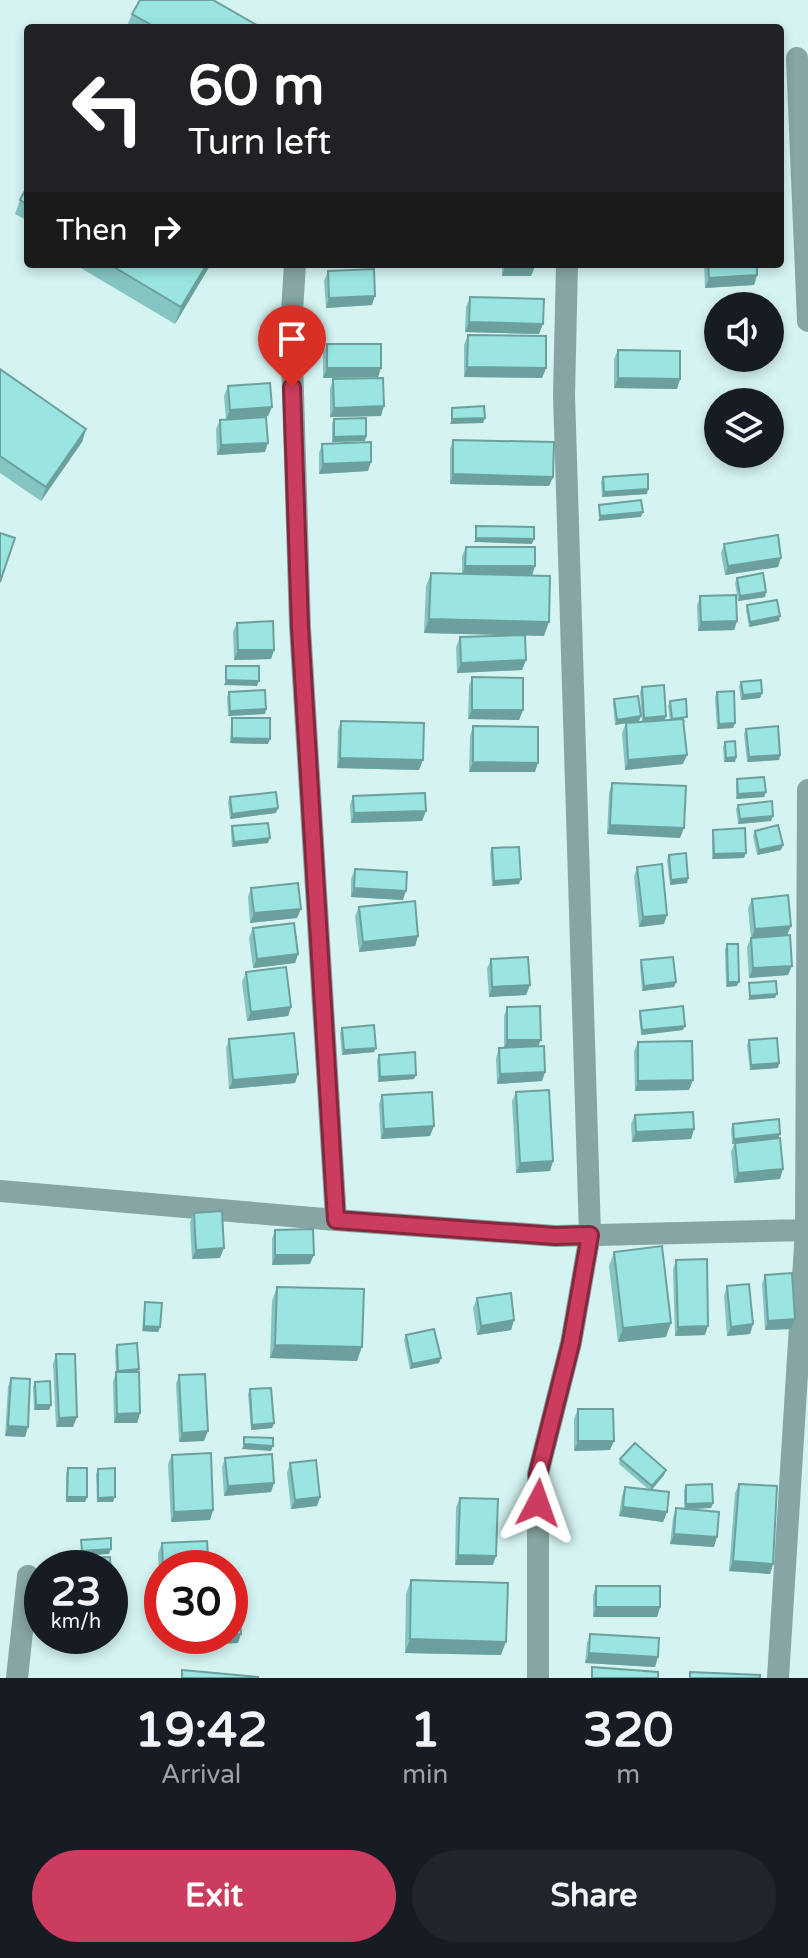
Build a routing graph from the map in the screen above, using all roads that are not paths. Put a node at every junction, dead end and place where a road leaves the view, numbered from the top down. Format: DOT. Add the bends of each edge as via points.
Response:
graph roads {
  1 [pos="797,58"];
  2 [pos="295,268"];
  3 [pos="567,268"];
  4 [pos="808,321"];
  5 [pos="808,790"];
  6 [pos="0,1191"];
  7 [pos="336,1220"];
  8 [pos="807,1230"];
  9 [pos="590,1235"];
  10 [pos="24,1613"];
  11 [pos="17,1678"];
  12 [pos="538,1678"];
  13 [pos="778,1678"];
  1 -- 4 [label="street"];
  2 -- 7 [label="street" via="291,327 300,627"];
  3 -- 9 [label="street" via="564,395"];
  5 -- 8 [label="street"];
  6 -- 7 [label="street"];
  7 -- 9 [label="street"];
  8 -- 9 [label="street"];
  8 -- 13 [label="street"];
  9 -- 12 [label="street" via="571,1343 538,1474"];
  10 -- 11 [label="street"];
}
